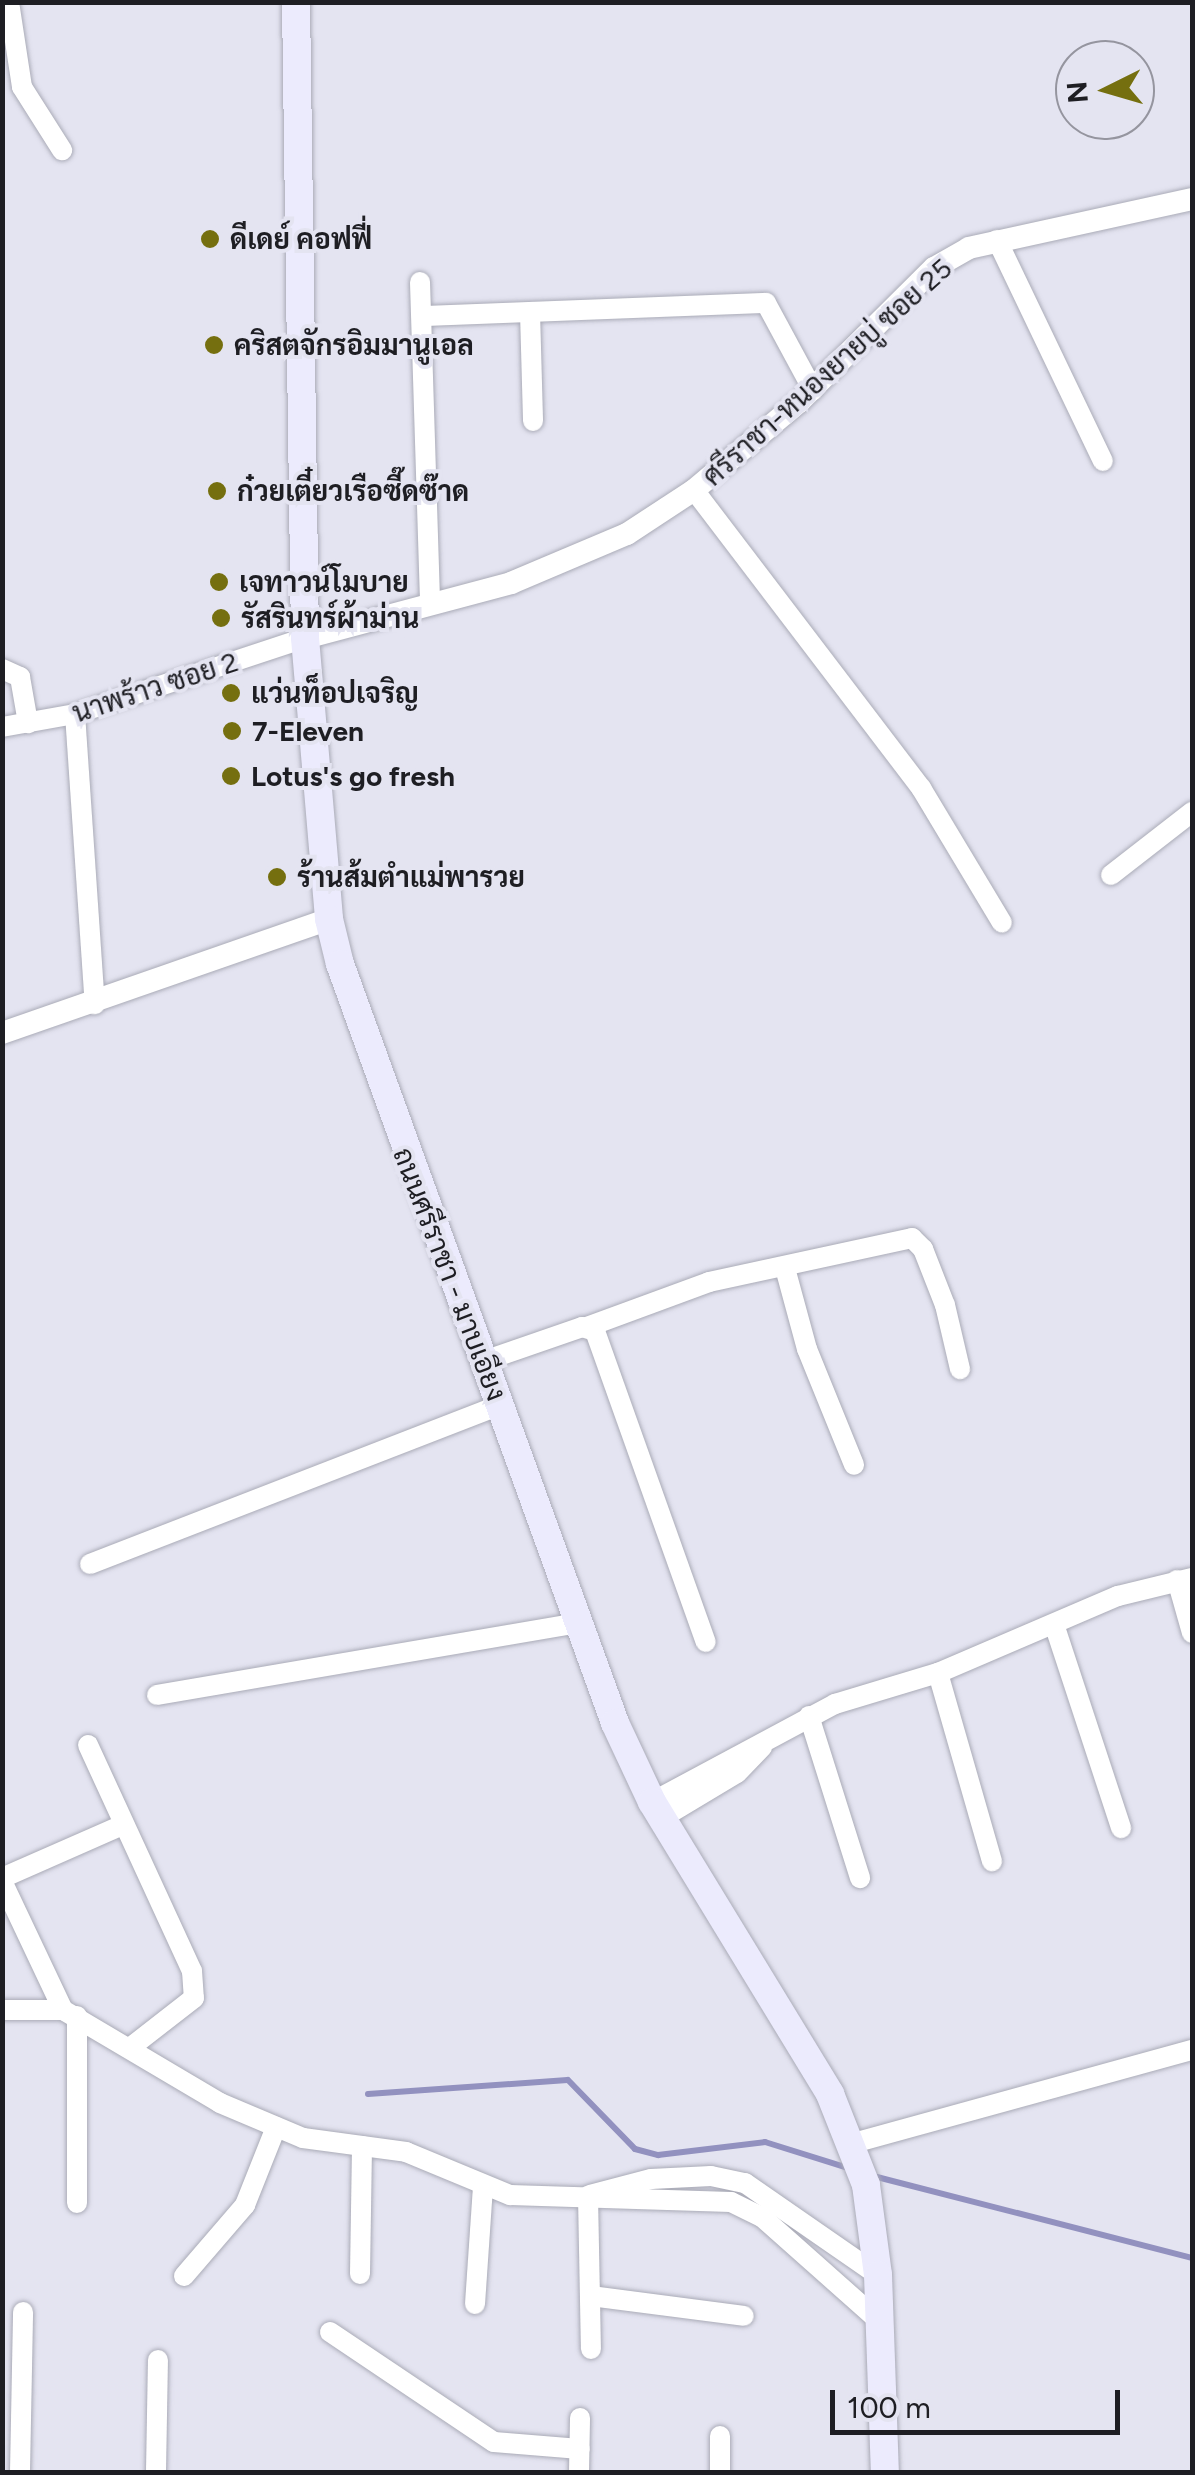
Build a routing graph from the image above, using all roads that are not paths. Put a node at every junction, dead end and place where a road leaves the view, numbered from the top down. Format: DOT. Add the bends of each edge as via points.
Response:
graph roads {
  1 [pos="10,2"];
  2 [pos="296,2"];
  3 [pos="62,150"];
  4 [pos="1192,199"];
  5 [pos="997,240"];
  6 [pos="420,282"];
  7 [pos="530,312"];
  8 [pos="422,316"];
  9 [pos="812,390"];
  10 [pos="532,421"];
  11 [pos="1103,461"];
  12 [pos="694,490"];
  13 [pos="430,604"];
  14 [pos="305,638"];
  15 [pos="2,668"];
  16 [pos="75,714"];
  17 [pos="28,723"];
  18 [pos="2,727"];
  19 [pos="1192,812"];
  20 [pos="1112,875"];
  21 [pos="329,919"];
  22 [pos="1002,923"];
  23 [pos="95,1004"];
  24 [pos="2,1033"];
  25 [pos="785,1268"];
  26 [pos="587,1326"];
  27 [pos="484,1361"];
  28 [pos="960,1369"];
  29 [pos="499,1405"];
  30 [pos="854,1465"];
  31 [pos="90,1564"];
  32 [pos="1185,1579"];
  33 [pos="578,1623"];
  34 [pos="1054,1624"];
  35 [pos="1192,1633"];
  36 [pos="706,1642"];
  37 [pos="938,1673"];
  38 [pos="158,1695"];
  39 [pos="809,1716"];
  40 [pos="88,1745"];
  41 [pos="657,1810"];
  42 [pos="123,1825"];
  43 [pos="1120,1828"];
  44 [pos="992,1862"];
  45 [pos="860,1878"];
  46 [pos="2,1879"];
  47 [pos="2,2010"];
  48 [pos="70,2013"];
  49 [pos="131,2047"];
  50 [pos="1192,2050"];
  51 [pos="276,2127"];
  52 [pos="850,2144"];
  53 [pos="362,2146"];
  54 [pos="483,2186"];
  55 [pos="588,2196"];
  56 [pos="77,2203"];
  57 [pos="360,2274"];
  58 [pos="878,2275"];
  59 [pos="184,2276"];
  60 [pos="591,2296"];
  61 [pos="474,2304"];
  62 [pos="23,2312"];
  63 [pos="744,2316"];
  64 [pos="879,2321"];
  65 [pos="330,2332"];
  66 [pos="591,2349"];
  67 [pos="158,2360"];
  68 [pos="580,2418"];
  69 [pos="720,2436"];
  70 [pos="580,2449"];
  71 [pos="20,2472"];
  72 [pos="156,2472"];
  73 [pos="580,2472"];
  74 [pos="720,2472"];
  75 [pos="884,2472"];
  1 -- 3 [label="street" via="22,87"];
  2 -- 14 [label="main road, ถนนศรีราชา - มาบเอียง"];
  4 -- 5 [label="street, ศรีราชา-หนองยายบู่ ซอย 25"];
  5 -- 9 [label="street, ศรีราชา-หนองยายบู่ ซอย 25" via="934,268"];
  5 -- 11 [label="street"];
  6 -- 8 [label="street"];
  7 -- 8 [label="street"];
  7 -- 9 [label="street" via="766,303"];
  7 -- 10 [label="street"];
  8 -- 13 [label="street"];
  9 -- 12 [label="street, ศรีราชา-หนองยายบู่ ซอย 25"];
  12 -- 13 [label="street, ศรีราชา-หนองยายบู่ ซอย 25" via="610,541 511,583"];
  12 -- 22 [label="street" via="920,788"];
  13 -- 14 [label="street, ศรีราชา-หนองยายบู่ ซอย 25"];
  14 -- 16 [label="street, นาพร้าว ซอย 2"];
  14 -- 21 [label="main road, ถนนศรีราชา - มาบเอียง"];
  15 -- 17 [label="street" via="20,677"];
  16 -- 17 [label="street, นาพร้าว ซอย 2"];
  16 -- 23 [label="street"];
  17 -- 18 [label="street, นาพร้าว ซอย 2"];
  19 -- 20 [label="street"];
  21 -- 23 [label="street"];
  21 -- 27 [label="main road, ถนนศรีราชา - มาบเอียง" via="382,1093"];
  23 -- 24 [label="street"];
  25 -- 26 [label="street" via="709,1282"];
  25 -- 28 [label="street" via="892,1239 916,1239 945,1305"];
  25 -- 30 [label="street" via="807,1349"];
  26 -- 27 [label="street"];
  26 -- 36 [label="street" via="595,1330"];
  27 -- 29 [label="main road, ถนนศรีราชา - มาบเอียง"];
  29 -- 31 [label="street"];
  29 -- 33 [label="main road, ถนนศรีราชา - มาบเอียง"];
  32 -- 34 [label="street"];
  32 -- 35 [label="street"];
  33 -- 38 [label="street"];
  33 -- 41 [label="main road, ถนนศรีราชา - มาบเอียง"];
  34 -- 37 [label="street"];
  34 -- 43 [label="street"];
  37 -- 39 [label="street"];
  37 -- 44 [label="street"];
  39 -- 41 [label="street" via="770,1738 737,1772"];
  39 -- 45 [label="street"];
  40 -- 42 [label="street"];
  41 -- 52 [label="main road, ถนนศรีราชา - มาบเอียง" via="830,2094"];
  42 -- 46 [label="street"];
  42 -- 49 [label="street" via="192,1972 194,1998"];
  46 -- 48 [label="street"];
  47 -- 48 [label="street"];
  48 -- 49 [label="street"];
  48 -- 56 [label="street"];
  49 -- 51 [label="street" via="220,2103"];
  50 -- 52 [label="street"];
  51 -- 53 [label="street" via="302,2138"];
  51 -- 59 [label="street" via="245,2204"];
  52 -- 58 [label="main road, ถนนศรีราชา - มาบเอียง" via="866,2185"];
  53 -- 54 [label="street" via="446,2164"];
  53 -- 57 [label="street"];
  54 -- 55 [label="street" via="539,2198"];
  54 -- 61 [label="street"];
  55 -- 58 [label="street" via="651,2180 712,2176 745,2184"];
  55 -- 60 [label="street"];
  55 -- 64 [label="street" via="620,2203 732,2202 762,2217"];
  58 -- 64 [label="main road, ถนนศรีราชา - มาบเอียง"];
  60 -- 63 [label="street"];
  60 -- 66 [label="street"];
  62 -- 71 [label="street"];
  64 -- 75 [label="main road, ถนนศรีราชา - มาบเอียง"];
  65 -- 70 [label="street" via="494,2442"];
  67 -- 72 [label="street"];
  68 -- 70 [label="street"];
  69 -- 74 [label="street"];
  70 -- 73 [label="street"];
}
